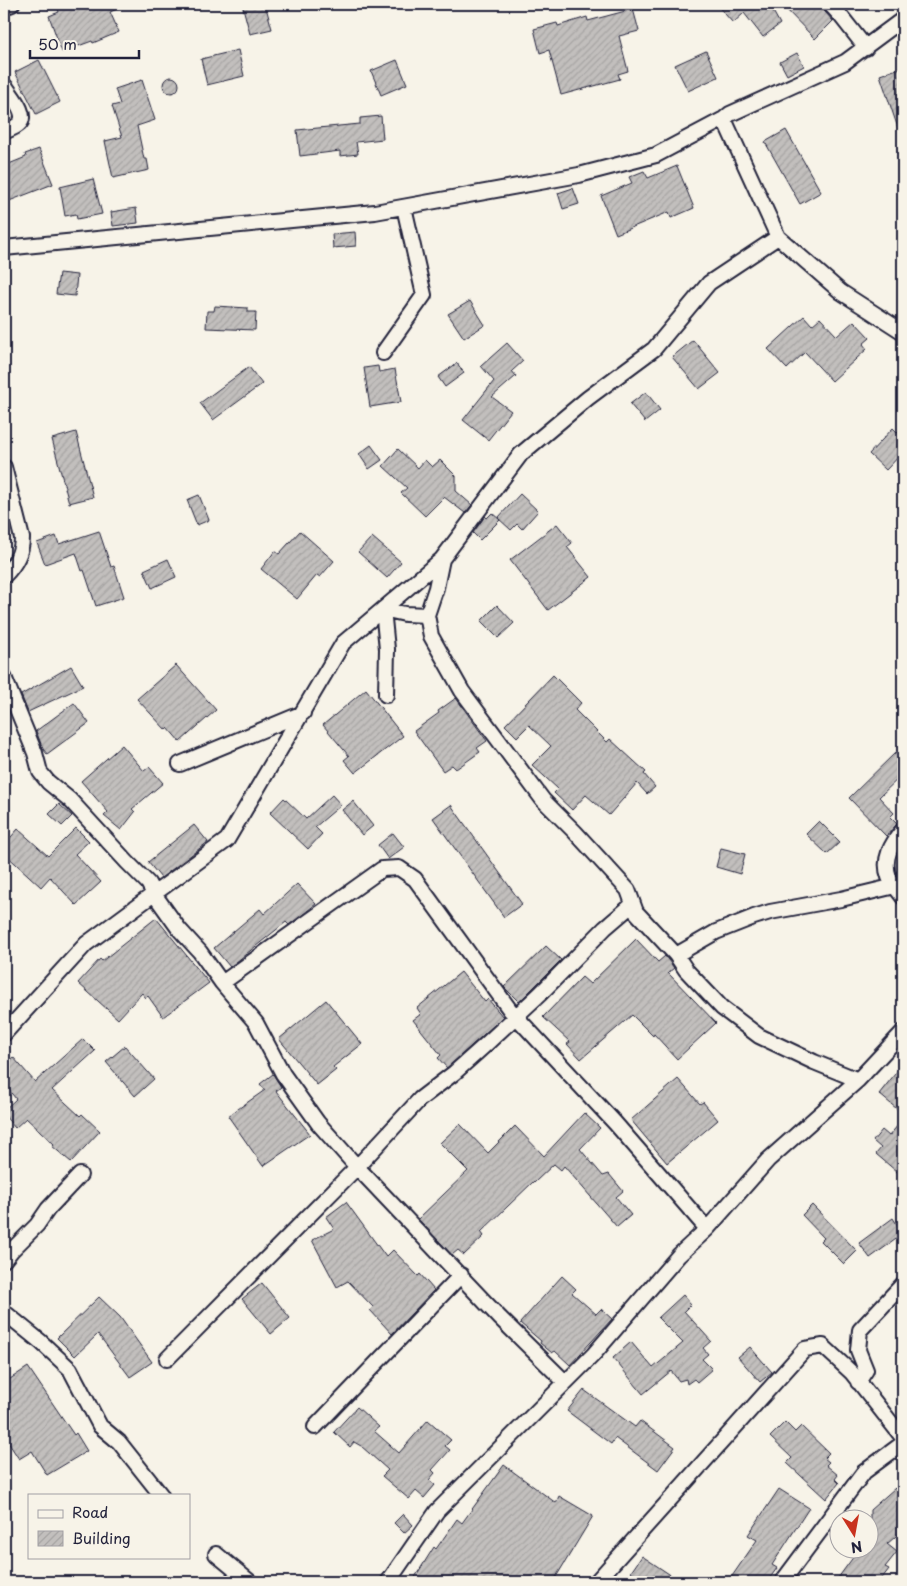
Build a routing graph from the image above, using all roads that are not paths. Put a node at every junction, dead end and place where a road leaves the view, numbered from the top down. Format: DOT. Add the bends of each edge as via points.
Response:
graph roads {
  1 [pos="12,4"];
  2 [pos="830,4"];
  3 [pos="4,7"];
  4 [pos="903,19"];
  5 [pos="866,48"];
  6 [pos="6,87"];
  7 [pos="724,119"];
  8 [pos="4,132"];
  9 [pos="404,206"];
  10 [pos="778,237"];
  11 [pos="4,248"];
  12 [pos="903,332"];
  13 [pos="383,353"];
  14 [pos="4,467"];
  15 [pos="442,559"];
  16 [pos="4,576"];
  17 [pos="383,609"];
  18 [pos="427,615"];
  19 [pos="4,677"];
  20 [pos="386,695"];
  21 [pos="303,713"];
  22 [pos="180,764"];
  23 [pos="903,830"];
  24 [pos="899,892"];
  25 [pos="154,894"];
  26 [pos="633,904"];
  27 [pos="676,955"];
  28 [pos="222,983"];
  29 [pos="516,1016"];
  30 [pos="903,1032"];
  31 [pos="4,1034"];
  32 [pos="858,1080"];
  33 [pos="357,1167"];
  34 [pos="80,1175"];
  35 [pos="707,1229"];
  36 [pos="4,1260"];
  37 [pos="461,1275"];
  38 [pos="903,1284"];
  39 [pos="4,1312"];
  40 [pos="167,1359"];
  41 [pos="565,1382"];
  42 [pos="858,1382"];
  43 [pos="314,1427"];
  44 [pos="903,1438"];
  45 [pos="903,1443"];
  46 [pos="160,1494"];
  47 [pos="216,1554"];
  48 [pos="250,1582"];
  49 [pos="388,1582"];
  50 [pos="596,1582"];
  51 [pos="782,1582"];
  1 -- 3 [label="street"];
  2 -- 5 [label="street"];
  4 -- 5 [label="street"];
  5 -- 7 [label="street" via="846,62"];
  6 -- 8 [label="street" via="22,118 19,124"];
  7 -- 9 [label="street" via="656,155 579,175"];
  7 -- 10 [label="street"];
  9 -- 11 [label="street" via="375,212"];
  9 -- 13 [label="street" via="424,295"];
  10 -- 12 [label="street" via="841,292"];
  10 -- 15 [label="street" via="709,283 654,349 521,454"];
  14 -- 16 [label="street" via="22,538 22,550"];
  15 -- 17 [label="street"];
  15 -- 18 [label="street"];
  17 -- 18 [label="street"];
  17 -- 20 [label="street" via="388,649"];
  17 -- 21 [label="street" via="343,642"];
  18 -- 26 [label="street" via="431,636 462,691 543,800 628,890"];
  19 -- 25 [label="street" via="40,772 148,883"];
  21 -- 22 [label="street"];
  21 -- 25 [label="street" via="227,840"];
  23 -- 24 [label="street" via="887,856 889,876"];
  24 -- 27 [label="street" via="841,899 754,916 716,932"];
  25 -- 28 [label="street"];
  25 -- 31 [label="street" via="86,944"];
  26 -- 27 [label="street" via="636,912"];
  26 -- 29 [label="street"];
  27 -- 32 [label="street" via="722,1008 759,1036"];
  28 -- 29 [label="street" via="382,869 399,868 415,879"];
  28 -- 33 [label="street" via="256,1024 283,1074 318,1123"];
  29 -- 33 [label="street" via="454,1073 420,1099"];
  29 -- 35 [label="street"];
  30 -- 32 [label="street"];
  32 -- 35 [label="street" via="768,1160"];
  33 -- 37 [label="street"];
  33 -- 40 [label="street"];
  34 -- 36 [label="street"];
  35 -- 41 [label="street" via="679,1255"];
  37 -- 41 [label="street"];
  37 -- 43 [label="street"];
  38 -- 42 [label="street" via="860,1330 858,1350 866,1370"];
  39 -- 46 [label="street" via="70,1369 100,1426 119,1442"];
  41 -- 49 [label="street" via="436,1511"];
  42 -- 44 [label="street"];
  42 -- 50 [label="street" via="823,1346 805,1349"];
  45 -- 51 [label="street" via="864,1472"];
  47 -- 48 [label="street"];
}
